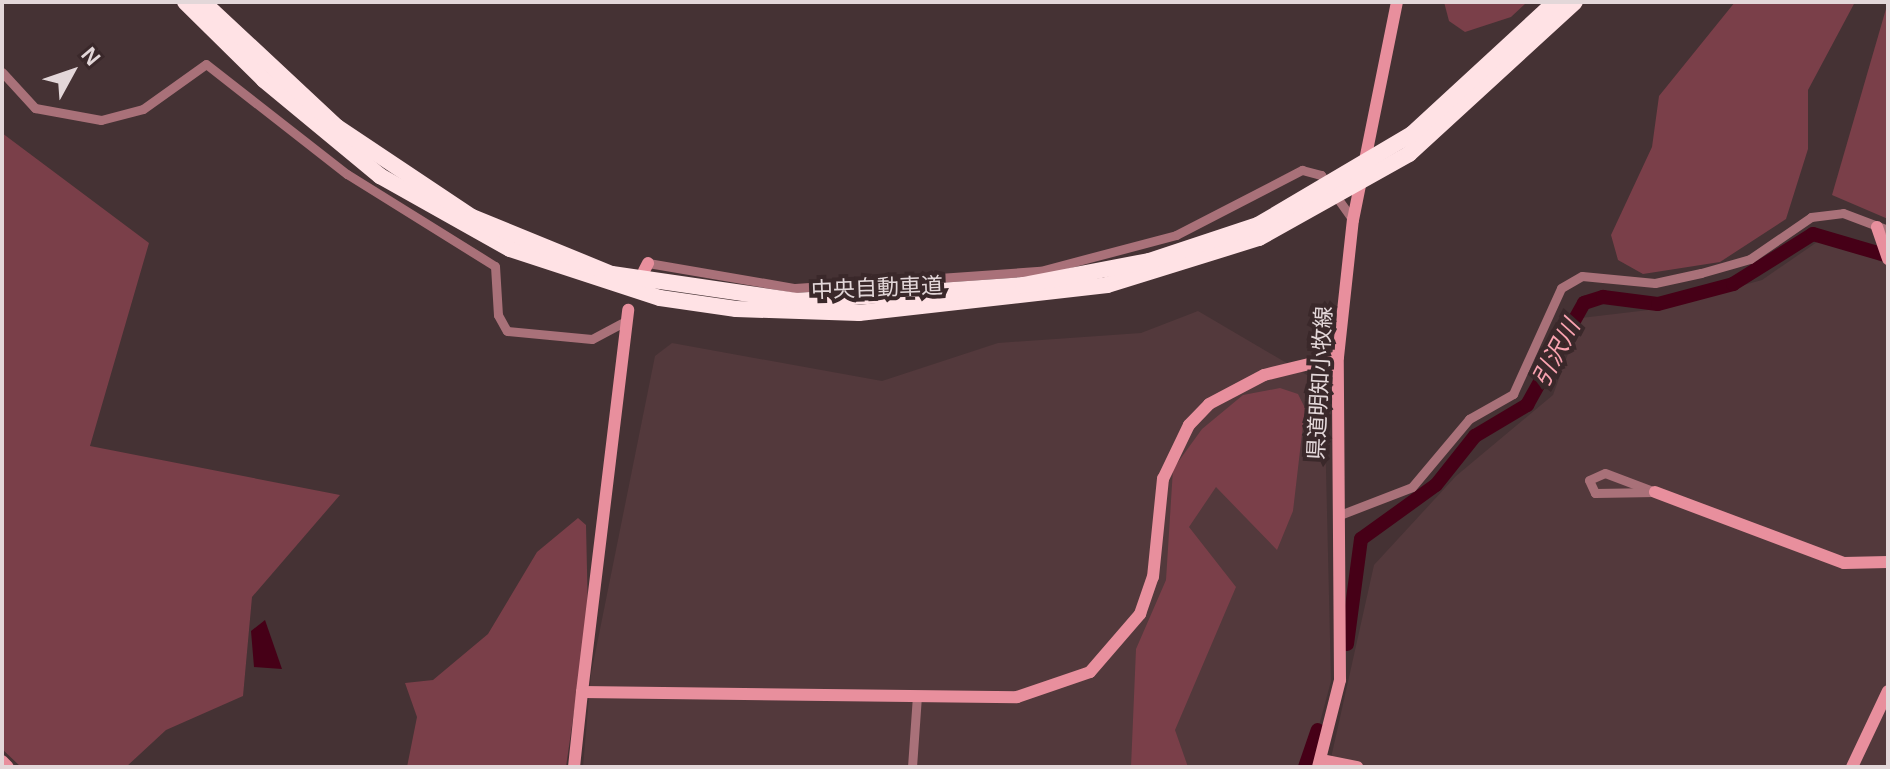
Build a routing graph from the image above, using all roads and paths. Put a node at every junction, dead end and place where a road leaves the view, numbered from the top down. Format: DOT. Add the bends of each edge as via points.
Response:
graph roads {
  1 [pos="185,2"];
  2 [pos="203,2"];
  3 [pos="1397,2"];
  4 [pos="1555,2"];
  5 [pos="1575,2"];
  6 [pos="2,72"];
  7 [pos="1304,211"];
  8 [pos="1353,220"];
  9 [pos="1883,228"];
  10 [pos="1888,259"];
  11 [pos="646,267"];
  12 [pos="628,310"];
  13 [pos="622,323"];
  14 [pos="1338,357"];
  15 [pos="1655,492"];
  16 [pos="1333,517"];
  17 [pos="1888,562"];
  18 [pos="1888,691"];
  19 [pos="582,692"];
  20 [pos="917,696"];
  21 [pos="2,761"];
  22 [pos="1319,763"];
  23 [pos="8,767"];
  24 [pos="574,767"];
  25 [pos="912,767"];
  26 [pos="1357,767"];
  27 [pos="1852,767"];
  1 -- 7 [label="highway, 中央自動車道" via="329,137 425,205 556,268 660,298 794,313 989,303 1152,275"];
  2 -- 7 [label="highway, 中央自動車道" via="337,127 431,194 560,256 661,285 796,301 999,289 1149,261"];
  3 -- 8 [label="street, 県道明知小牧線"];
  4 -- 7 [label="highway, 中央自動車道" via="1412,134"];
  5 -- 7 [label="highway, 中央自動車道" via="1409,154"];
  6 -- 13 [label="street" via="35,108 101,120 143,109 206,64 347,174 495,266 498,315 507,331 592,339"];
  8 -- 11 [label="street" via="1321,175 1302,170 1176,235 1040,271 795,288"];
  8 -- 14 [label="street, 県道明知小牧線"];
  9 -- 10 [label="street"];
  9 -- 16 [label="street" via="1843,213 1811,217 1750,259 1701,273 1655,283 1582,276 1561,288 1513,394 1469,419 1412,487"];
  12 -- 13 [label="street"];
  13 -- 19 [label="street" via="614,458"];
  14 -- 16 [label="street, 県道明知小牧線"];
  14 -- 20 [label="street" via="1264,375 1209,404 1189,425 1163,479 1153,577 1140,614 1090,672 1017,697"];
  15 -- 15 [label="street" via="1601,494 1589,480 1605,473"];
  15 -- 17 [label="street" via="1844,563"];
  16 -- 22 [label="street, 県道明知小牧線" via="1340,680"];
  18 -- 27 [label="street"];
  19 -- 20 [label="street"];
  19 -- 24 [label="street"];
  20 -- 25 [label="street"];
  21 -- 23 [label="street"];
  22 -- 26 [label="street"];
}
